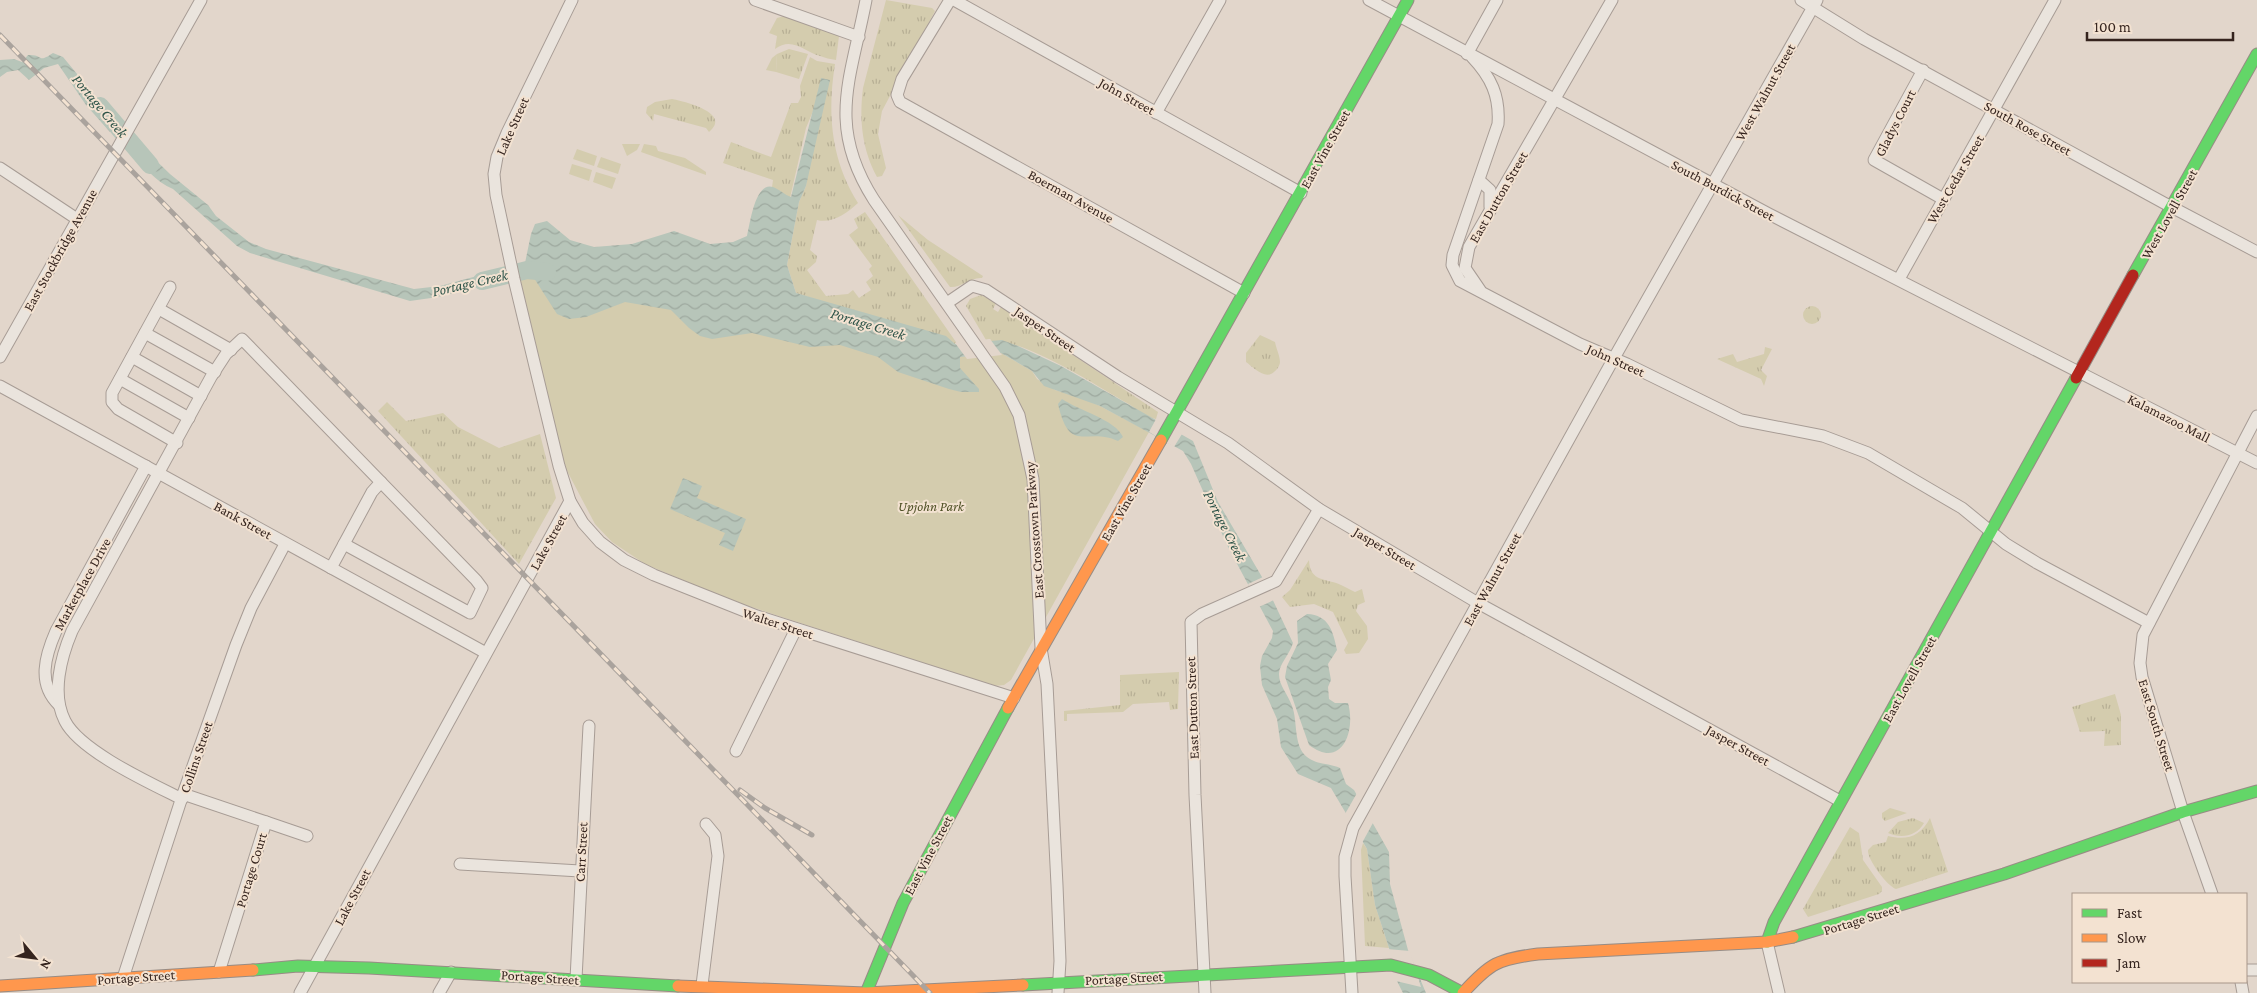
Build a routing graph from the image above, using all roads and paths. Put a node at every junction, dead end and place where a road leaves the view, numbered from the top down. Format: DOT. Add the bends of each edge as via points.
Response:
graph roads {
  1 [pos="201,0"];
  2 [pos="572,0"];
  3 [pos="755,0"];
  4 [pos="866,0"];
  5 [pos="950,0"];
  6 [pos="954,0"];
  7 [pos="1220,0"];
  8 [pos="1369,0"];
  9 [pos="1408,0"];
  10 [pos="1497,0"];
  11 [pos="1612,0"];
  12 [pos="1801,0"];
  13 [pos="2055,0"];
  14 [pos="1815,4"];
  15 [pos="1399,17"];
  16 [pos="859,37"];
  17 [pos="2257,54"];
  18 [pos="1470,55"];
  19 [pos="1923,70"];
  20 [pos="2253,71"];
  21 [pos="1553,100"];
  22 [pos="1994,110"];
  23 [pos="1156,112"];
  24 [pos="0,168"];
  25 [pos="1479,180"];
  26 [pos="1713,185"];
  27 [pos="1300,193"];
  28 [pos="1943,198"];
  29 [pos="2173,208"];
  30 [pos="1489,213"];
  31 [pos="77,219"];
  32 [pos="2257,252"];
  33 [pos="1898,279"];
  34 [pos="170,288"];
  35 [pos="1244,293"];
  36 [pos="1482,294"];
  37 [pos="947,303"];
  38 [pos="159,309"];
  39 [pos="145,333"];
  40 [pos="231,350"];
  41 [pos="0,357"];
  42 [pos="132,357"];
  43 [pos="1614,358"];
  44 [pos="215,372"];
  45 [pos="2080,373"];
  46 [pos="120,379"];
  47 [pos="0,386"];
  48 [pos="201,396"];
  49 [pos="1177,412"];
  50 [pos="2257,416"];
  51 [pos="189,418"];
  52 [pos="177,443"];
  53 [pos="2238,453"];
  54 [pos="2257,463"];
  55 [pos="146,466"];
  56 [pos="160,474"];
  57 [pos="381,482"];
  58 [pos="570,501"];
  59 [pos="1319,508"];
  60 [pos="1991,533"];
  61 [pos="286,544"];
  62 [pos="344,544"];
  63 [pos="331,568"];
  64 [pos="1478,603"];
  65 [pos="2149,623"];
  66 [pos="796,629"];
  67 [pos="1041,648"];
  68 [pos="486,653"];
  69 [pos="1014,698"];
  70 [pos="59,705"];
  71 [pos="589,726"];
  72 [pos="736,751"];
  73 [pos="2257,791"];
  74 [pos="182,797"];
  75 [pos="1840,801"];
  76 [pos="2184,812"];
  77 [pos="266,822"];
  78 [pos="706,824"];
  79 [pos="307,836"];
  80 [pos="460,864"];
  81 [pos="580,870"];
  82 [pos="2212,893"];
  83 [pos="1767,942"];
  84 [pos="315,966"];
  85 [pos="1351,967"];
  86 [pos="219,972"];
  87 [pos="451,972"];
  88 [pos="1204,973"];
  89 [pos="123,978"];
  90 [pos="576,980"];
  91 [pos="702,985"];
  92 [pos="1057,987"];
  93 [pos="4,988"];
  94 [pos="674,988"];
  95 [pos="300,993"];
  96 [pos="439,993"];
  97 [pos="866,993"];
  98 [pos="1205,993"];
  99 [pos="1352,993"];
  100 [pos="1463,993"];
  101 [pos="1779,993"];
  1 -- 31 [label="street, East Stockbridge Avenue"];
  2 -- 58 [label="street, Lake Street" via="497,157 494,174 514,279"];
  3 -- 16 [label="street"];
  4 -- 16 [label="street, East Crosstown Parkway"];
  5 -- 35 [label="street, Boerman Avenue" via="902,79 898,98 905,106"];
  6 -- 23 [label="street, John Street"];
  7 -- 23 [label="street"];
  8 -- 15 [label="street, South Burdick Street"];
  9 -- 15 [label="street, East Vine Street"];
  10 -- 18 [label="street"];
  11 -- 21 [label="street, East Dutton Street"];
  12 -- 14 [label="street, South Rose Street"];
  13 -- 22 [label="street, West Cedar Street"];
  14 -- 19 [label="street, South Rose Street" via="1864,39"];
  14 -- 26 [label="street, West Walnut Street"];
  15 -- 18 [label="street, South Burdick Street"];
  15 -- 27 [label="street, East Vine Street"];
  16 -- 37 [label="street, East Crosstown Parkway" via="844,109 850,151 864,184"];
  17 -- 20 [label="street, West Lovell Street"];
  18 -- 21 [label="street, South Burdick Street"];
  18 -- 25 [label="street, John Street" via="1490,77 1499,111 1498,124"];
  19 -- 22 [label="street, South Rose Street"];
  19 -- 28 [label="street, Gladys Court" via="1874,160"];
  20 -- 29 [label="street, West Lovell Street"];
  21 -- 26 [label="street, South Burdick Street"];
  21 -- 30 [label="street, East Dutton Street"];
  22 -- 28 [label="street, West Cedar Street"];
  22 -- 29 [label="street, South Rose Street"];
  23 -- 27 [label="street, John Street"];
  24 -- 31 [label="street"];
  25 -- 30 [label="street" via="1491,195"];
  25 -- 36 [label="street, John Street" via="1452,265 1460,281"];
  26 -- 33 [label="street, South Burdick Street"];
  26 -- 43 [label="street, East Walnut Street"];
  27 -- 35 [label="street, East Vine Street"];
  28 -- 33 [label="street, West Cedar Street"];
  29 -- 32 [label="street, South Rose Street"];
  29 -- 45 [label="street, West Lovell Street"];
  30 -- 36 [label="street, East Dutton Street" via="1465,262 1468,275"];
  31 -- 41 [label="street, East Stockbridge Avenue"];
  33 -- 45 [label="street, South Burdick Street"];
  34 -- 38 [label="street"];
  35 -- 49 [label="street, East Vine Street"];
  36 -- 43 [label="street, John Street"];
  37 -- 49 [label="street, Jasper Street" via="966,288 979,286"];
  37 -- 67 [label="street, East Crosstown Parkway" via="1013,401 1031,462"];
  38 -- 39 [label="street"];
  38 -- 40 [label="street"];
  39 -- 42 [label="street"];
  39 -- 44 [label="street"];
  40 -- 44 [label="street, Marketplace Drive"];
  40 -- 57 [label="street" via="242,339"];
  42 -- 46 [label="street"];
  42 -- 48 [label="street"];
  43 -- 60 [label="street, John Street" via="1740,420 1823,436 1868,453 1962,508"];
  43 -- 64 [label="street, East Walnut Street"];
  44 -- 48 [label="street, Marketplace Drive"];
  45 -- 53 [label="street, Kalamazoo Mall"];
  45 -- 60 [label="street, East Lovell Street"];
  46 -- 51 [label="street"];
  46 -- 52 [label="street" via="112,393 112,402 118,409"];
  47 -- 55 [label="street, Bank Street"];
  48 -- 51 [label="street, Marketplace Drive"];
  49 -- 59 [label="street, Jasper Street" via="1228,442"];
  49 -- 67 [label="street, East Vine Street"];
  50 -- 53 [label="street, East South Street"];
  51 -- 52 [label="street, Marketplace Drive"];
  52 -- 56 [label="street, Marketplace Drive"];
  53 -- 54 [label="street, Kalamazoo Mall"];
  53 -- 65 [label="street, East South Street"];
  55 -- 56 [label="street, Bank Street"];
  55 -- 70 [label="street, Marketplace Drive" via="48,651 47,689"];
  56 -- 61 [label="street, Bank Street"];
  56 -- 70 [label="street, Marketplace Drive" via="72,631 62,659"];
  57 -- 62 [label="street" via="372,492"];
  57 -- 62 [label="street" via="482,588 470,613"];
  58 -- 66 [label="street, Walter Street" via="600,542 624,560 711,600"];
  58 -- 68 [label="street, Lake Street"];
  59 -- 64 [label="street, Jasper Street"];
  59 -- 88 [label="street, East Dutton Street" via="1276,581 1202,614 1190,626"];
  60 -- 65 [label="street, John Street" via="2037,564"];
  60 -- 75 [label="street, East Lovell Street"];
  61 -- 63 [label="street, Bank Street"];
  61 -- 74 [label="street, Collins Street" via="244,626"];
  62 -- 63 [label="street"];
  63 -- 68 [label="street, Bank Street"];
  64 -- 75 [label="street, Jasper Street"];
  64 -- 85 [label="street, East Walnut Street" via="1353,828 1345,857"];
  65 -- 76 [label="street, East South Street" via="2141,644 2142,677"];
  66 -- 69 [label="street, Walter Street"];
  66 -- 72 [label="street"];
  67 -- 69 [label="street, East Vine Street"];
  67 -- 92 [label="street, East Crosstown Parkway" via="1047,684 1057,885 1060,961"];
  68 -- 84 [label="street, Lake Street"];
  69 -- 97 [label="street, East Vine Street" via="903,903"];
  70 -- 74 [label="street, Marketplace Drive" via="65,721 84,743"];
  71 -- 81 [label="street, Carr Street"];
  73 -- 76 [label="street, Portage Street"];
  74 -- 77 [label="street, Portage Court"];
  74 -- 89 [label="street, Collins Street"];
  75 -- 83 [label="street, East Lovell Street" via="1774,922"];
  76 -- 82 [label="street, East South Street"];
  76 -- 83 [label="street, Portage Street" via="1834,928"];
  77 -- 79 [label="street"];
  77 -- 86 [label="street, Portage Court"];
  78 -- 91 [label="street" via="715,834 718,856"];
  80 -- 81 [label="street"];
  81 -- 90 [label="street, Carr Street"];
  83 -- 100 [label="street, Portage Street" via="1505,958 1495,961"];
  83 -- 101 [label="street"];
  84 -- 86 [label="street, Portage Street"];
  84 -- 87 [label="street, Portage Street"];
  84 -- 95 [label="street, Lake Street"];
  85 -- 88 [label="street, Portage Street"];
  85 -- 99 [label="street, East Walnut Street"];
  85 -- 100 [label="street, Portage Street" via="1391,965 1416,969"];
  86 -- 89 [label="street, Portage Street"];
  87 -- 90 [label="street, Portage Street"];
  87 -- 96 [label="street"];
  88 -- 92 [label="street, Portage Street"];
  88 -- 98 [label="street, East Dutton Street"];
  89 -- 93 [label="street, Portage Street"];
  90 -- 94 [label="street, Portage Street"];
  91 -- 94 [label="street, Portage Street"];
  91 -- 97 [label="street, Portage Street" via="786,992"];
  92 -- 97 [label="street, Portage Street"];
}
